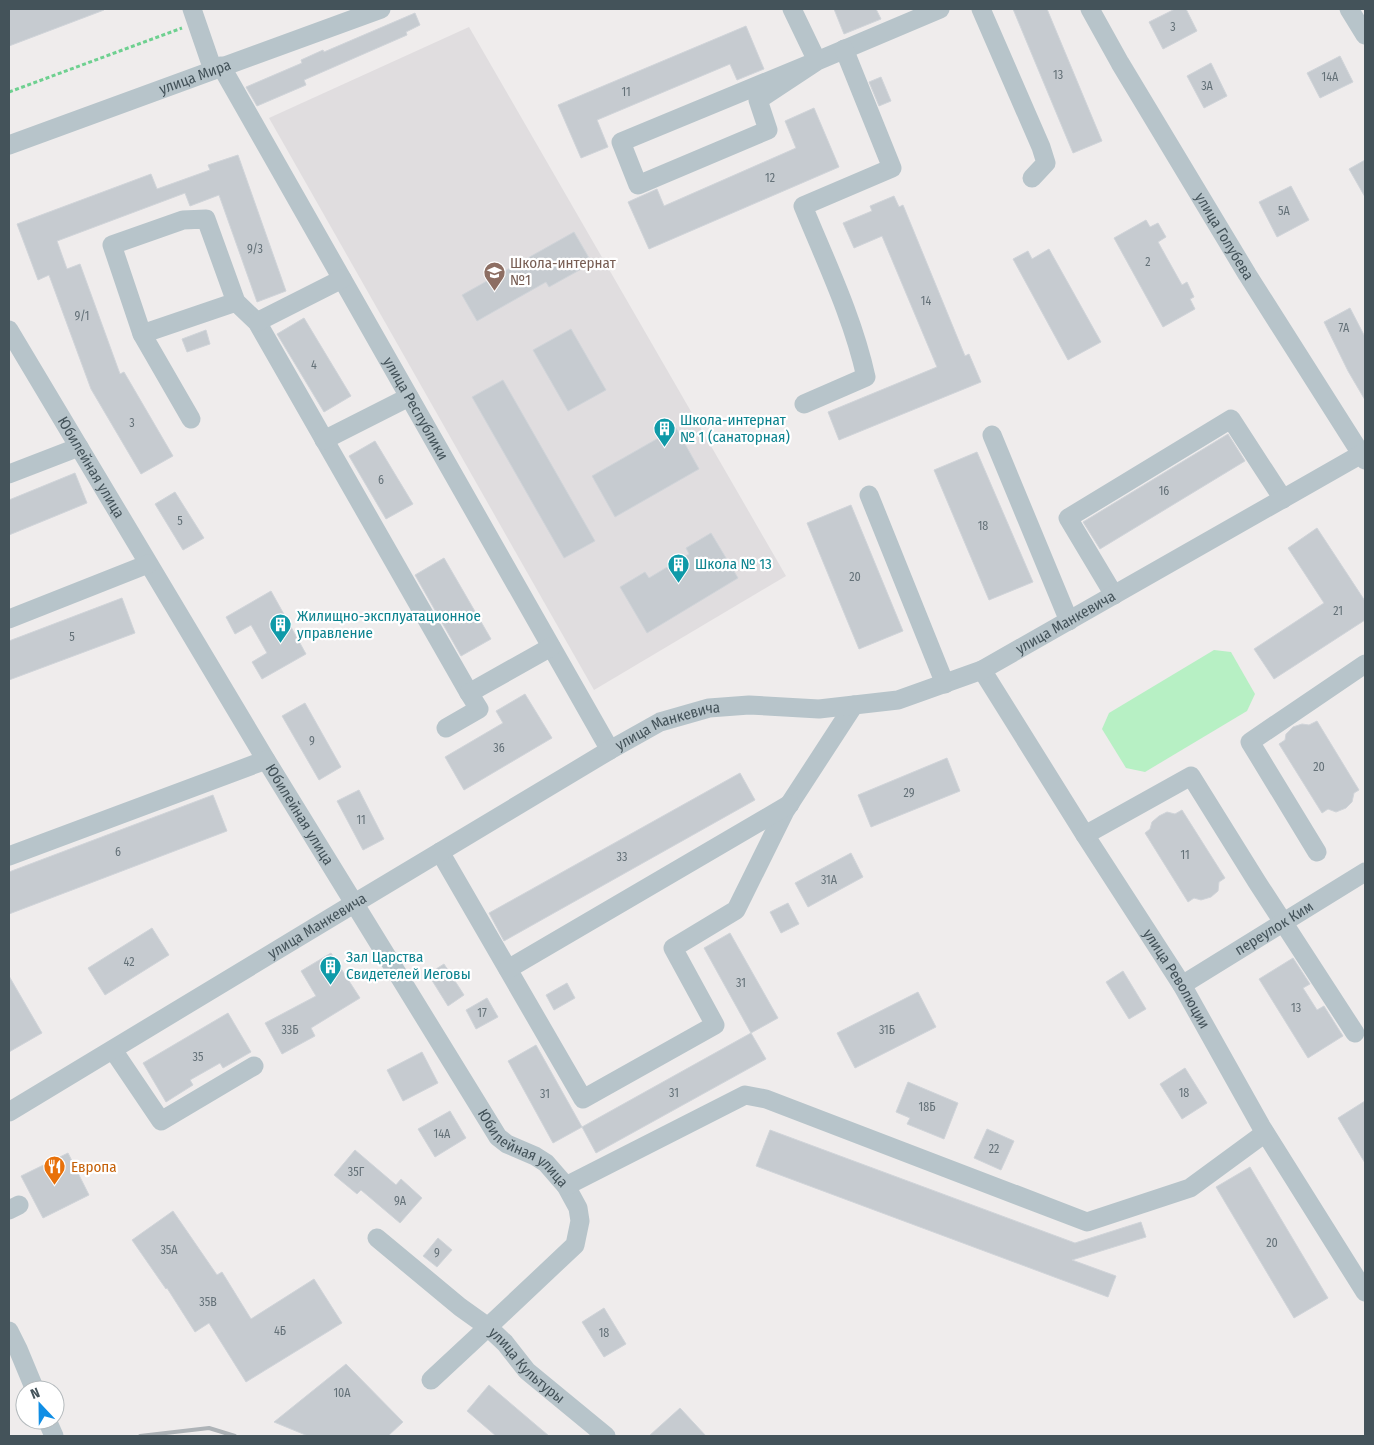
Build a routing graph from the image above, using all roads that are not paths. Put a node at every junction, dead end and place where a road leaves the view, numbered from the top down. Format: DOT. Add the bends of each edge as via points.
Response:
graph roads {
  1 [pos="381,9"];
  2 [pos="792,9"];
  3 [pos="940,9"];
  4 [pos="981,9"];
  5 [pos="1090,9"];
  6 [pos="1349,9"];
  7 [pos="349,14"];
  8 [pos="194,16"];
  9 [pos="1365,35"];
  10 [pos="844,49"];
  11 [pos="817,62"];
  12 [pos="217,68"];
  13 [pos="9,145"];
  14 [pos="1032,178"];
  15 [pos="342,279"];
  16 [pos="236,302"];
  17 [pos="257,322"];
  18 [pos="10,334"];
  19 [pos="142,334"];
  20 [pos="409,397"];
  21 [pos="804,404"];
  22 [pos="191,419"];
  23 [pos="992,435"];
  24 [pos="324,440"];
  25 [pos="79,447"];
  26 [pos="1364,455"];
  27 [pos="9,474"];
  28 [pos="869,496"];
  29 [pos="1283,499"];
  30 [pos="148,564"];
  31 [pos="1114,595"];
  32 [pos="9,619"];
  33 [pos="1069,621"];
  34 [pos="551,647"];
  35 [pos="1365,664"];
  36 [pos="982,670"];
  37 [pos="945,684"];
  38 [pos="469,693"];
  39 [pos="854,705"];
  40 [pos="446,728"];
  41 [pos="610,750"];
  42 [pos="266,760"];
  43 [pos="790,804"];
  44 [pos="1085,835"];
  45 [pos="440,852"];
  46 [pos="1318,852"];
  47 [pos="9,856"];
  48 [pos="1365,872"];
  49 [pos="355,902"];
  50 [pos="1282,922"];
  51 [pos="508,969"];
  52 [pos="1182,985"];
  53 [pos="1355,1033"];
  54 [pos="113,1050"];
  55 [pos="254,1066"];
  56 [pos="9,1112"];
  57 [pos="1266,1133"];
  58 [pos="566,1186"];
  59 [pos="377,1238"];
  60 [pos="548,1272"];
  61 [pos="1365,1292"];
  62 [pos="488,1327"];
  63 [pos="9,1331"];
  64 [pos="31,1380"];
  65 [pos="431,1380"];
  66 [pos="606,1436"];
  1 -- 7 [label="street, улица Мира"];
  2 -- 11 [label="street"];
  3 -- 10 [label="street"];
  4 -- 14 [label="street" via="1046,163"];
  5 -- 26 [label="street, улица Голубева" via="1242,265"];
  6 -- 9 [label="street"];
  7 -- 12 [label="street, улица Мира"];
  8 -- 12 [label="street, улица Республики"];
  10 -- 11 [label="street"];
  10 -- 21 [label="street" via="892,168 803,206 839,292 866,377"];
  11 -- 11 [label="street" via="621,142 638,185 768,130 758,100"];
  12 -- 13 [label="street, улица Мира"];
  12 -- 15 [label="street, улица Республики"];
  15 -- 17 [label="street"];
  15 -- 20 [label="street, улица Республики"];
  16 -- 17 [label="street"];
  16 -- 19 [label="street"];
  16 -- 19 [label="street" via="206,220 183,220 112,245"];
  17 -- 24 [label="street"];
  18 -- 25 [label="street, Юбилейная улица"];
  19 -- 22 [label="street"];
  20 -- 24 [label="street"];
  20 -- 34 [label="street, улица Республики"];
  23 -- 33 [label="street"];
  24 -- 38 [label="street"];
  25 -- 27 [label="street"];
  25 -- 30 [label="street, Юбилейная улица"];
  26 -- 29 [label="street, улица Манкевича"];
  28 -- 37 [label="street"];
  29 -- 31 [label="street, улица Манкевича"];
  29 -- 31 [label="street" via="1232,419 1068,518"];
  30 -- 32 [label="street"];
  30 -- 42 [label="street, Юбилейная улица"];
  31 -- 33 [label="street, улица Манкевича"];
  33 -- 36 [label="street, улица Манкевича"];
  34 -- 38 [label="street"];
  34 -- 41 [label="street, улица Республики"];
  35 -- 46 [label="street" via="1250,742"];
  36 -- 37 [label="street, улица Манкевича"];
  36 -- 44 [label="street, улица Революции"];
  37 -- 39 [label="street, улица Манкевича" via="898,700"];
  38 -- 40 [label="street" via="479,709"];
  39 -- 41 [label="street, улица Манкевича" via="819,709 749,705 709,708 660,722"];
  39 -- 43 [label="street"];
  41 -- 45 [label="street, улица Манкевича"];
  42 -- 47 [label="street"];
  42 -- 49 [label="street, Юбилейная улица"];
  43 -- 51 [label="street"];
  43 -- 51 [label="street" via="736,910 672,948 714,1025 583,1098"];
  44 -- 50 [label="street" via="1191,776"];
  44 -- 52 [label="street, улица Революции"];
  45 -- 49 [label="street, улица Манкевича"];
  45 -- 51 [label="street"];
  48 -- 50 [label="street, переулок Ким"];
  49 -- 54 [label="street, улица Манкевича"];
  49 -- 58 [label="street, Юбилейная улица" via="498,1137 546,1163"];
  50 -- 52 [label="street, переулок Ким"];
  50 -- 53 [label="street"];
  52 -- 57 [label="street, улица Революции"];
  54 -- 55 [label="street" via="161,1121"];
  54 -- 56 [label="street, улица Манкевича"];
  57 -- 58 [label="street" via="1190,1188 1087,1222 766,1099 744,1095"];
  57 -- 61 [label="street, улица Революции"];
  58 -- 60 [label="street, Юбилейная улица" via="578,1208 580,1221 575,1246"];
  59 -- 62 [label="street"];
  60 -- 62 [label="street, улица Культуры"];
  62 -- 65 [label="street"];
  62 -- 66 [label="street, улица Культуры" via="526,1371"];
  63 -- 64 [label="street"];
}
